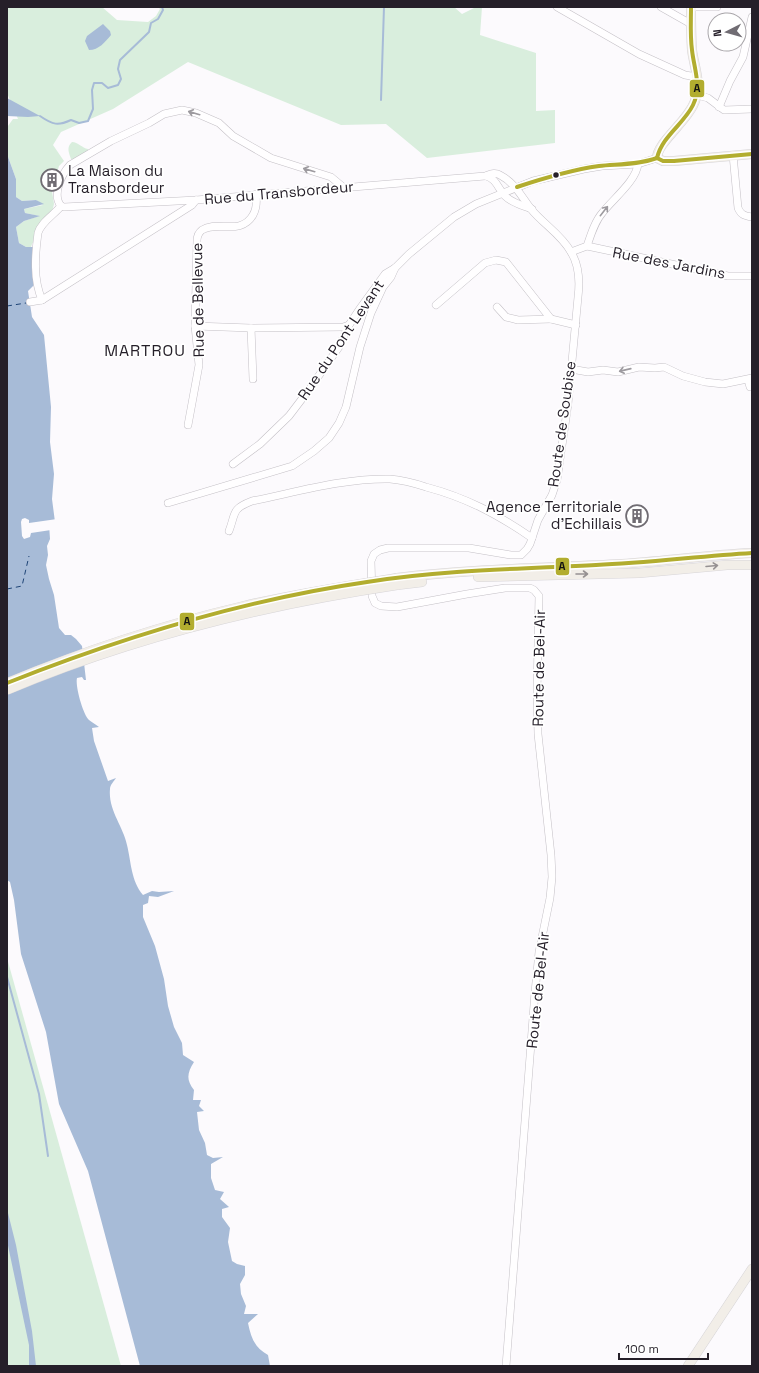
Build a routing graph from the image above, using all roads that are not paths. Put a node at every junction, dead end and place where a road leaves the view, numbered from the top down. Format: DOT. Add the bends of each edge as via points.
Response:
graph roads {
  1 [pos="557,7"];
  2 [pos="661,7"];
  3 [pos="691,7"];
  4 [pos="717,7"];
  5 [pos="752,17"];
  6 [pos="691,24"];
  7 [pos="697,77"];
  8 [pos="697,95"];
  9 [pos="719,107"];
  10 [pos="752,109"];
  11 [pos="752,154"];
  12 [pos="733,155"];
  13 [pos="657,158"];
  14 [pos="638,164"];
  15 [pos="486,176"];
  16 [pos="343,187"];
  17 [pos="517,187"];
  18 [pos="502,193"];
  19 [pos="256,194"];
  20 [pos="196,200"];
  21 [pos="61,206"];
  22 [pos="532,209"];
  23 [pos="752,217"];
  24 [pos="587,246"];
  25 [pos="571,252"];
  26 [pos="395,268"];
  27 [pos="752,276"];
  28 [pos="42,300"];
  29 [pos="30,302"];
  30 [pos="436,305"];
  31 [pos="497,308"];
  32 [pos="551,319"];
  33 [pos="350,325"];
  34 [pos="576,325"];
  35 [pos="196,326"];
  36 [pos="251,328"];
  37 [pos="571,369"];
  38 [pos="253,379"];
  39 [pos="751,382"];
  40 [pos="188,425"];
  41 [pos="234,464"];
  42 [pos="168,503"];
  43 [pos="229,531"];
  44 [pos="532,538"];
  45 [pos="752,553"];
  46 [pos="752,565"];
  47 [pos="397,582"];
  48 [pos="537,592"];
  49 [pos="7,683"];
  50 [pos="7,690"];
  51 [pos="752,1269"];
  52 [pos="506,1366"];
  53 [pos="688,1366"];
  1 -- 7 [label="street" via="638,54 685,75"];
  2 -- 6 [label="street"];
  3 -- 4 [label="street"];
  3 -- 6 [label="main road"];
  5 -- 9 [label="street" via="743,57"];
  6 -- 7 [label="main road"];
  7 -- 8 [label="main road"];
  8 -- 9 [label="street" via="706,97"];
  8 -- 13 [label="main road" via="688,115 660,148"];
  9 -- 10 [label="street" via="727,111"];
  11 -- 12 [label="main road"];
  12 -- 13 [label="main road" via="674,161"];
  12 -- 23 [label="street" via="739,212"];
  13 -- 14 [label="street, Rue du Pont Levant"];
  14 -- 17 [label="street, Rue du Pont Levant" via="602,166 569,172"];
  24 -- 14 [label="street, one-way" via="592,230 602,213 634,175"];
  15 -- 16 [label="street, Rue du Transbordeur"];
  15 -- 17 [label="street, Rue du Transbordeur" via="499,174"];
  15 -- 18 [label="street, Rue du Transbordeur" via="494,179"];
  16 -- 19 [label="street, Rue du Transbordeur"];
  16 -- 21 [label="street, one-way" via="331,177 270,158 233,136 219,123 182,110 164,114 70,165 58,188"];
  17 -- 18 [label="street, Rue du Pont Levant"];
  17 -- 22 [label="street, Rue du Transbordeur"];
  18 -- 22 [label="street, Rue du Transbordeur" via="508,199"];
  18 -- 26 [label="street, Rue du Pont Levant" via="454,217"];
  19 -- 20 [label="street, Rue du Transbordeur"];
  19 -- 35 [label="street, Rue de Bellevue" via="256,210 251,219 244,224 203,229 198,234"];
  20 -- 21 [label="street"];
  20 -- 28 [label="street, Rue du Transbordeur" via="192,206"];
  21 -- 28 [label="street" via="43,223 38,233 36,281"];
  22 -- 25 [label="street, Rue du Transbordeur" via="559,235"];
  24 -- 25 [label="street"];
  24 -- 27 [label="street, Rue des Jardins" via="728,276"];
  25 -- 34 [label="street, Route de Soubise" via="578,270 579,284"];
  26 -- 33 [label="street, Rue du Pont Levant" via="385,274"];
  26 -- 42 [label="street" via="371,313 346,407 329,438 292,466"];
  28 -- 29 [label="street, Rue du Transbordeur"];
  30 -- 32 [label="street" via="485,263 496,260 506,262"];
  31 -- 32 [label="street" via="506,317 518,320"];
  32 -- 34 [label="street"];
  33 -- 36 [label="street"];
  33 -- 41 [label="street, Rue du Pont Levant" via="339,347 289,416 260,444"];
  34 -- 37 [label="street, Route de Soubise"];
  35 -- 36 [label="street"];
  35 -- 40 [label="street, Rue de Bellevue" via="199,365"];
  36 -- 38 [label="street"];
  39 -- 37 [label="street, one-way" via="705,382 664,367 640,367 618,372"];
  37 -- 44 [label="street, Route de Soubise" via="557,480"];
  43 -- 44 [label="street" via="233,513 252,501 335,484 390,479 403,480 460,497 506,520"];
  44 -- 48 [label="street, Route de Soubise" via="525,552 518,555 469,548 412,547 380,550 374,554 371,561 372,596 375,603 381,606 397,607 505,588 530,588"];
  45 -- 47 [label="main road" via="631,563 454,572"];
  47 -- 46 [label="main road, one-way" via="487,576 639,573"];
  47 -- 49 [label="main road, bridge" via="320,591 213,614 92,651"];
  47 -- 50 [label="main road, bridge" via="214,621 97,656"];
  48 -- 52 [label="street, Route de Bel-Air" via="540,601 538,734 552,877 539,952"];
  51 -- 53 [label="main road"];
}
